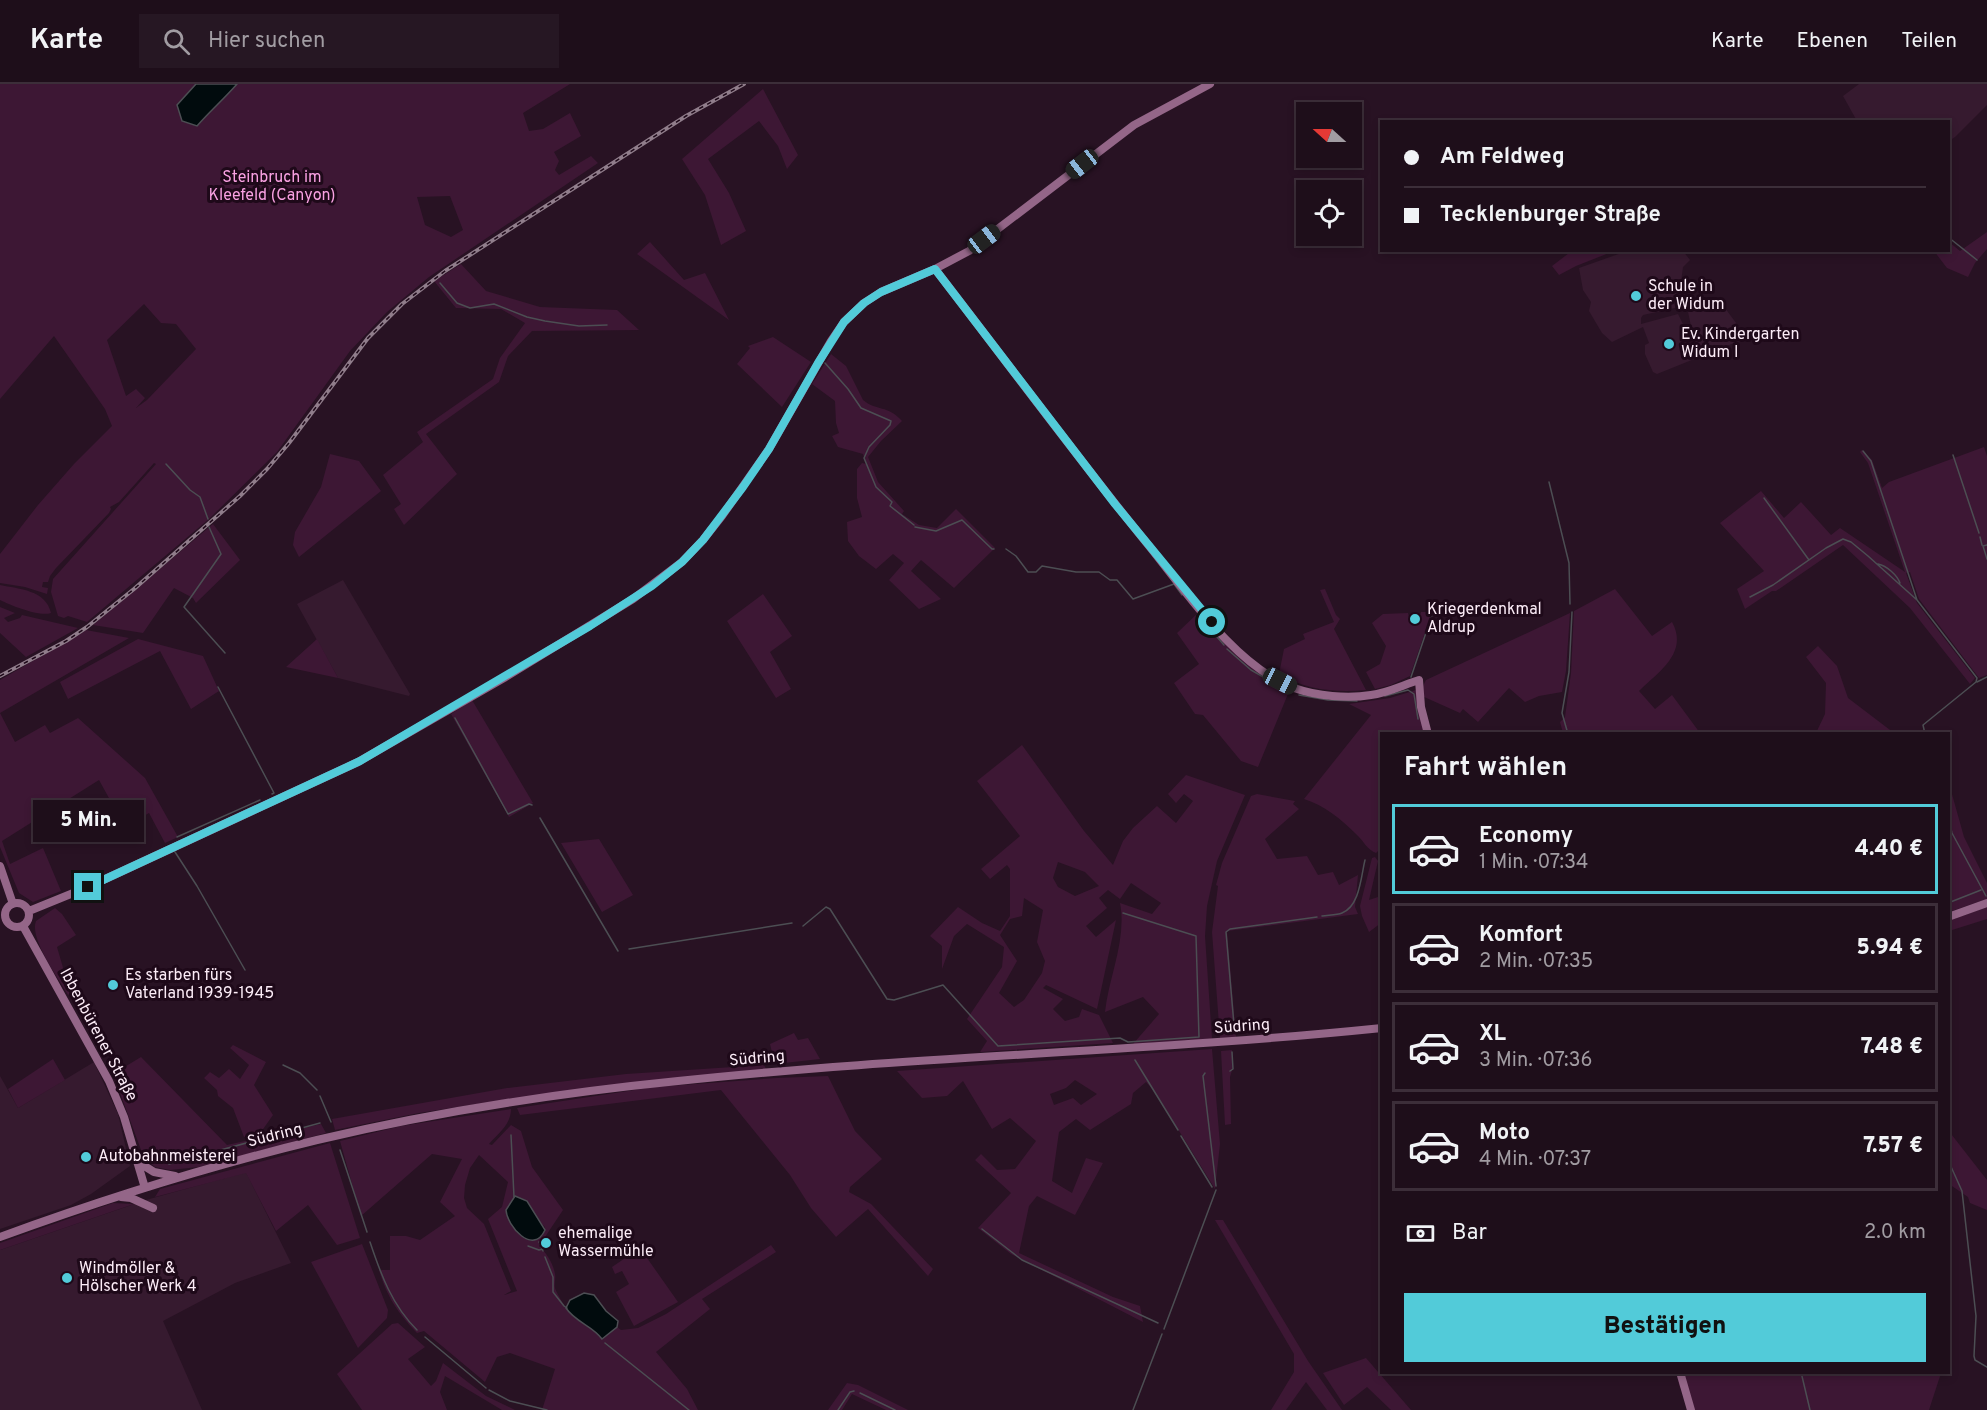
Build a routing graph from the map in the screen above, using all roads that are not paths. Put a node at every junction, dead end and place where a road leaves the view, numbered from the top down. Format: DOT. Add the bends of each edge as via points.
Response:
graph roads {
  1 [pos="1210,84"];
  2 [pos="935,269"];
  3 [pos="1427,732"];
  4 [pos="0,866"];
  5 [pos="1987,903"];
  6 [pos="13,904"];
  7 [pos="29,911"];
  8 [pos="1950,916"];
  9 [pos="23,926"];
  10 [pos="1380,1028"];
  11 [pos="138,1162"];
  12 [pos="181,1176"];
  13 [pos="145,1188"];
  14 [pos="118,1196"];
  15 [pos="153,1208"];
  16 [pos="0,1237"];
  17 [pos="1681,1374"];
  18 [pos="1691,1410"];
  1 -- 2 [label="street" via="1134,125 969,251"];
  2 -- 3 [label="street" via="1115,504 1236,650 1266,674 1294,688 1316,693 1371,695 1419,680 1420,708"];
  2 -- 7 [label="street" via="881,292 844,322 769,449 722,516 682,562 633,599 360,761"];
  4 -- 6 [label="street"];
  5 -- 8 [label="street"];
  6 -- 7 [label="street" via="24,905"];
  6 -- 9 [label="street" via="5,914 7,922 12,927"];
  7 -- 9 [label="street"];
  9 -- 11 [label="street, Ibbenbürener Straße" via="109,1081"];
  10 -- 12 [label="street, Südring" via="676,1081 504,1104 341,1135"];
  11 -- 12 [label="street" via="154,1172"];
  11 -- 13 [label="street, Ibbenbürener Straße"];
  12 -- 13 [label="street, Südring"];
  13 -- 14 [label="street"];
  14 -- 15 [label="street"];
  14 -- 16 [label="street"];
  17 -- 18 [label="street"];
}
